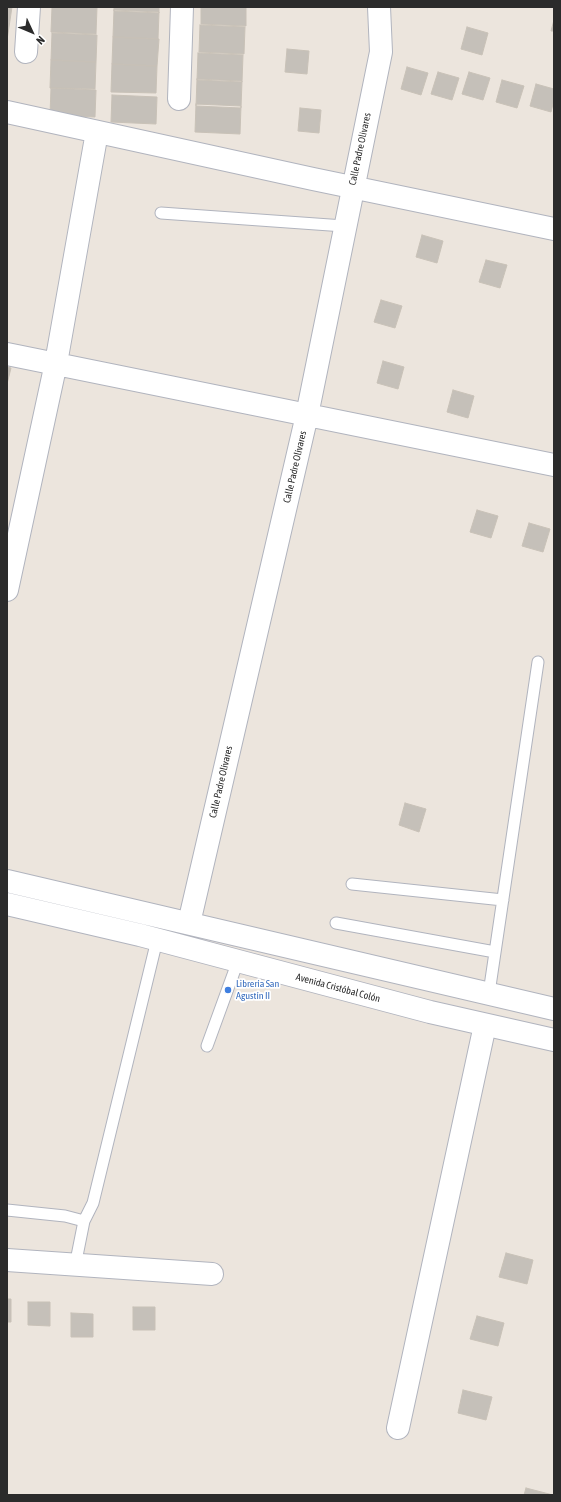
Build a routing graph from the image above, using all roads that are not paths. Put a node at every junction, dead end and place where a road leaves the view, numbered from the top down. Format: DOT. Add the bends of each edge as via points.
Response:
graph roads {
  1 [pos="29,7"];
  2 [pos="182,7"];
  3 [pos="379,7"];
  4 [pos="26,52"];
  5 [pos="179,99"];
  6 [pos="7,112"];
  7 [pos="97,132"];
  8 [pos="352,186"];
  9 [pos="161,213"];
  10 [pos="344,226"];
  11 [pos="554,229"];
  12 [pos="7,354"];
  13 [pos="56,363"];
  14 [pos="307,415"];
  15 [pos="554,465"];
  16 [pos="7,590"];
  17 [pos="538,662"];
  18 [pos="7,881"];
  19 [pos="352,884"];
  20 [pos="503,900"];
  21 [pos="7,904"];
  22 [pos="189,923"];
  23 [pos="336,923"];
  24 [pos="157,940"];
  25 [pos="495,952"];
  26 [pos="238,961"];
  27 [pos="489,993"];
  28 [pos="554,1008"];
  29 [pos="485,1025"];
  30 [pos="554,1040"];
  31 [pos="207,1046"];
  32 [pos="7,1210"];
  33 [pos="84,1221"];
  34 [pos="7,1260"];
  35 [pos="75,1266"];
  36 [pos="212,1274"];
  37 [pos="398,1428"];
  1 -- 4 [label="street"];
  2 -- 5 [label="street"];
  3 -- 8 [label="street, Calle Padre Olivares" via="380,52"];
  6 -- 7 [label="street"];
  7 -- 8 [label="street"];
  7 -- 13 [label="street"];
  8 -- 10 [label="street, Calle Padre Olivares"];
  8 -- 11 [label="street"];
  9 -- 10 [label="lane"];
  10 -- 14 [label="street, Calle Padre Olivares"];
  12 -- 13 [label="street"];
  13 -- 14 [label="street"];
  13 -- 16 [label="street"];
  14 -- 15 [label="street"];
  14 -- 22 [label="street, Calle Padre Olivares"];
  17 -- 20 [label="lane"];
  18 -- 22 [label="street"];
  19 -- 20 [label="lane"];
  20 -- 25 [label="lane"];
  21 -- 24 [label="street, Avenida Cristóbal Colón"];
  22 -- 27 [label="street"];
  23 -- 25 [label="lane"];
  24 -- 26 [label="street, Avenida Cristóbal Colón"];
  24 -- 33 [label="lane" via="93,1203"];
  25 -- 27 [label="lane"];
  26 -- 29 [label="street, Avenida Cristóbal Colón"];
  26 -- 31 [label="lane"];
  27 -- 28 [label="street"];
  29 -- 30 [label="street, Avenida Cristóbal Colón"];
  29 -- 37 [label="street"];
  32 -- 33 [label="lane" via="65,1216"];
  33 -- 35 [label="lane"];
  34 -- 35 [label="street"];
  35 -- 36 [label="street"];
}
